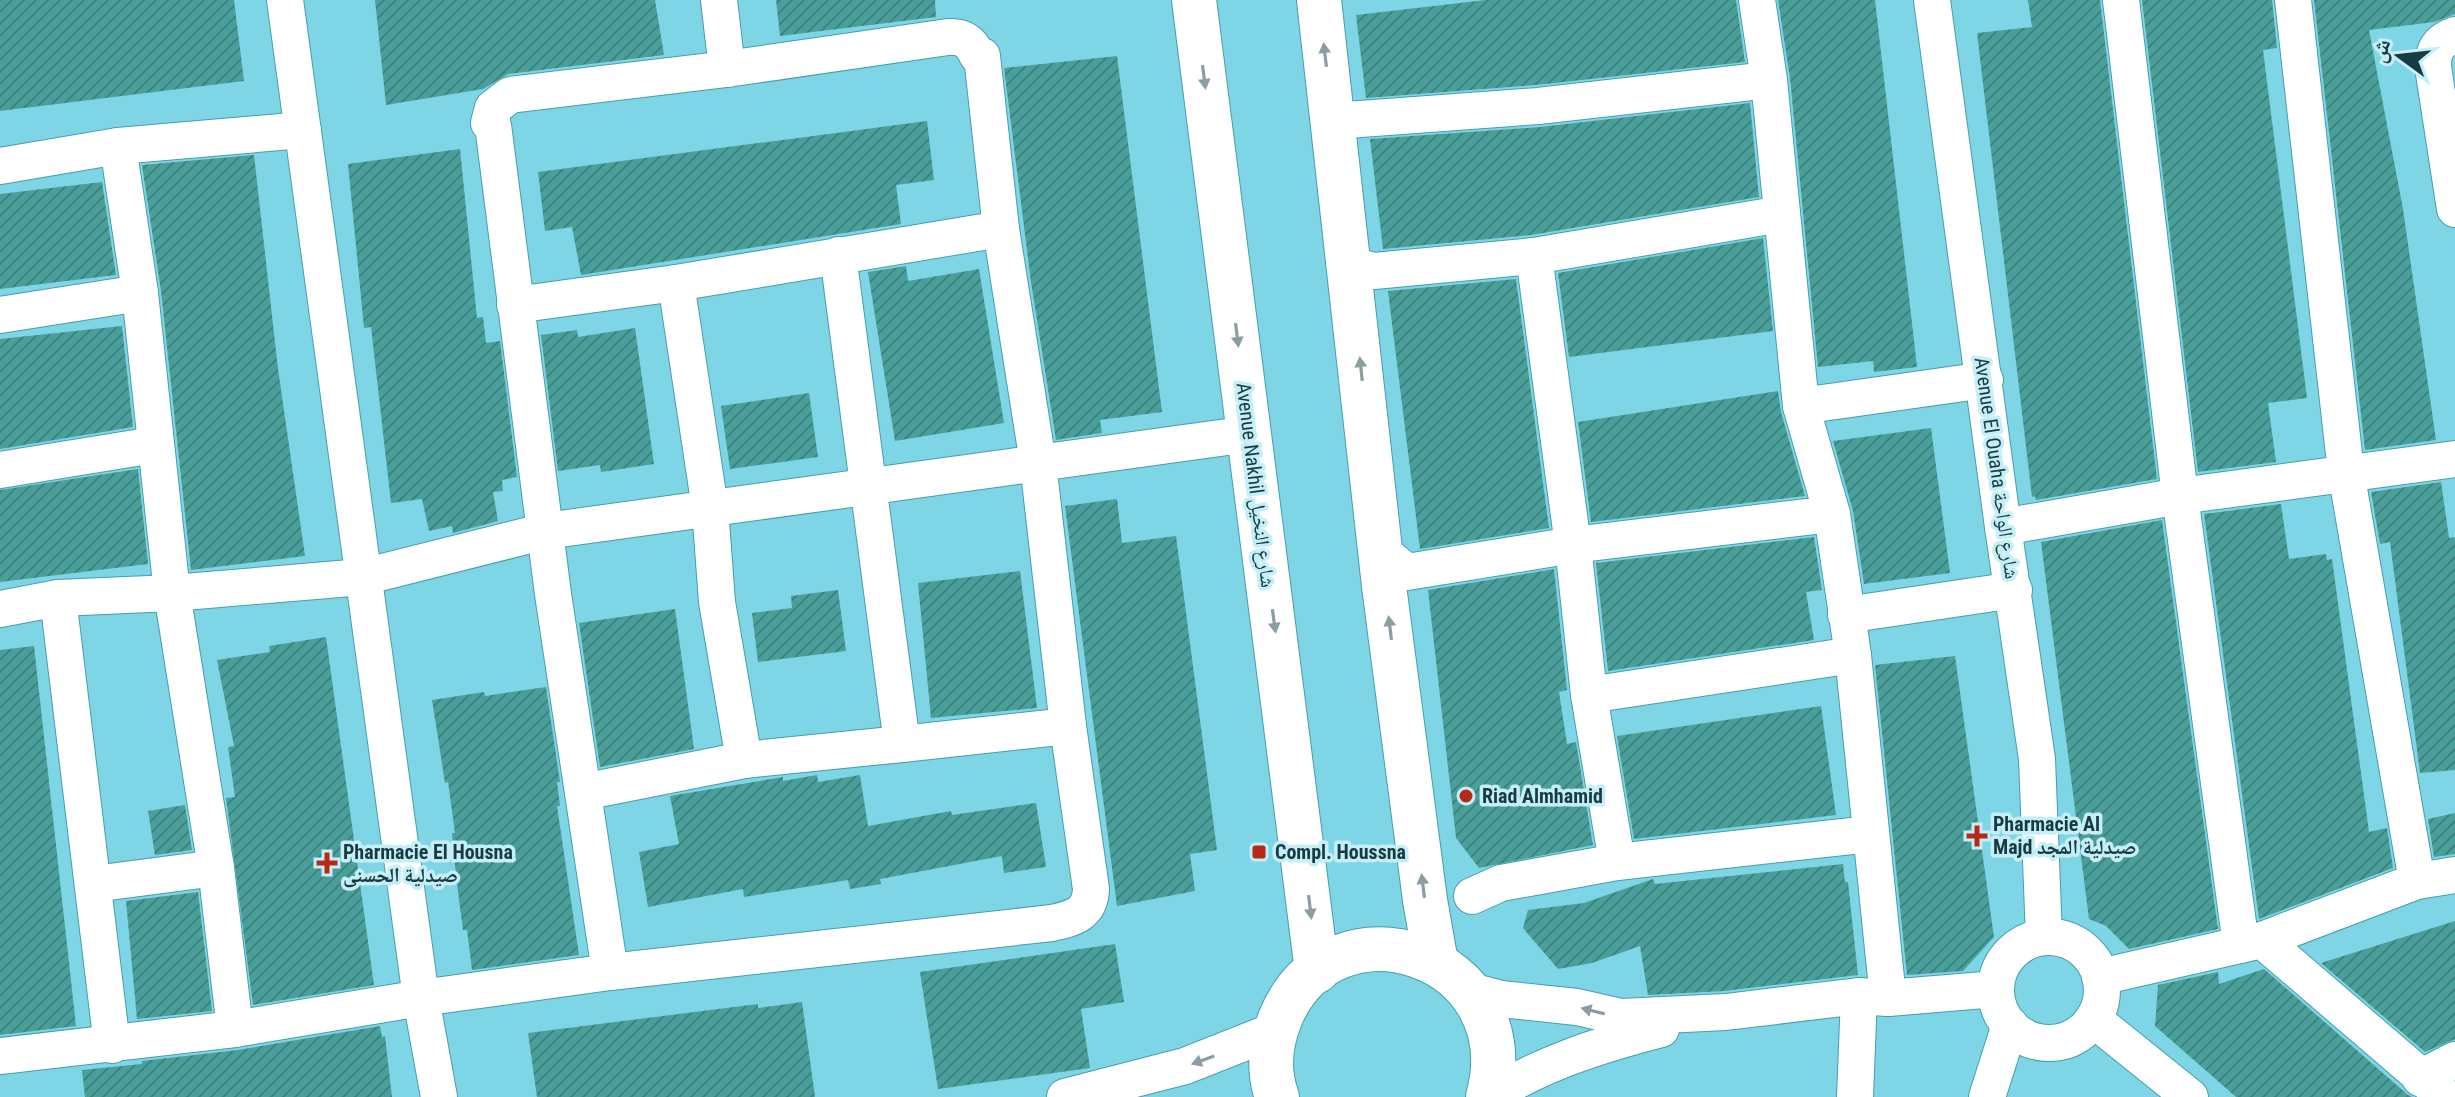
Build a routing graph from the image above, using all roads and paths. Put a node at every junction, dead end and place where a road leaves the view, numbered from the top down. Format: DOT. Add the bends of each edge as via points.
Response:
graph roads {
  1 [pos="285,0"];
  2 [pos="719,0"];
  3 [pos="1194,0"];
  4 [pos="1319,0"];
  5 [pos="1757,0"];
  6 [pos="1932,0"];
  7 [pos="2121,0"];
  8 [pos="2293,0"];
  9 [pos="2455,35"];
  10 [pos="727,69"];
  11 [pos="1769,80"];
  12 [pos="1333,121"];
  13 [pos="303,130"];
  14 [pos="118,146"];
  15 [pos="0,166"];
  16 [pos="2454,193"];
  17 [pos="1782,214"];
  18 [pos="1001,229"];
  19 [pos="838,255"];
  20 [pos="1534,256"];
  21 [pos="1349,264"];
  22 [pos="676,283"];
  23 [pos="140,293"];
  24 [pos="515,305"];
  25 [pos="0,315"];
  26 [pos="1985,380"];
  27 [pos="1801,406"];
  28 [pos="1249,434"];
  29 [pos="154,445"];
  30 [pos="2455,459"];
  31 [pos="1038,463"];
  32 [pos="0,470"];
  33 [pos="2346,472"];
  34 [pos="868,486"];
  35 [pos="2180,496"];
  36 [pos="710,508"];
  37 [pos="1832,514"];
  38 [pos="2003,527"];
  39 [pos="546,531"];
  40 [pos="1573,545"];
  41 [pos="1381,551"];
  42 [pos="363,577"];
  43 [pos="2014,590"];
  44 [pos="172,593"];
  45 [pos="58,598"];
  46 [pos="0,609"];
  47 [pos="1846,615"];
  48 [pos="1853,655"];
  49 [pos="1589,695"];
  50 [pos="1068,726"];
  51 [pos="902,744"];
  52 [pos="744,760"];
  53 [pos="583,792"];
  54 [pos="1870,834"];
  55 [pos="1617,862"];
  56 [pos="216,868"];
  57 [pos="2455,875"];
  58 [pos="2417,881"];
  59 [pos="94,884"];
  60 [pos="1472,896"];
  61 [pos="2044,937"];
  62 [pos="2252,942"];
  63 [pos="1436,963"];
  64 [pos="1317,971"];
  65 [pos="610,972"];
  66 [pos="2100,977"];
  67 [pos="1996,989"];
  68 [pos="1470,991"];
  69 [pos="1874,997"];
  70 [pos="421,998"];
  71 [pos="1726,1012"];
  72 [pos="2093,1019"];
  73 [pos="2010,1025"];
  74 [pos="235,1029"];
  75 [pos="1276,1030"];
  76 [pos="112,1045"];
  77 [pos="0,1056"];
  78 [pos="2455,1060"];
  79 [pos="2433,1087"];
  80 [pos="439,1097"];
  81 [pos="1065,1097"];
  82 [pos="1277,1097"];
  83 [pos="1488,1097"];
  84 [pos="1855,1097"];
  85 [pos="1987,1097"];
  86 [pos="2190,1097"];
  1 -- 13 [label="street"];
  2 -- 10 [label="street"];
  3 -- 28 [label="street, Avenue Nakhil شارع النخيل, one-way"];
  12 -- 4 [label="street, one-way"];
  5 -- 11 [label="street"];
  6 -- 26 [label="street, Avenue El Ouaha شارع الواحة"];
  7 -- 35 [label="street"];
  8 -- 33 [label="street"];
  9 -- 16 [label="street" via="2440,42 2433,59"];
  10 -- 18 [label="street" via="963,38 982,56"];
  10 -- 24 [label="street" via="510,95 493,108 489,123"];
  11 -- 12 [label="street" via="1538,106"];
  11 -- 17 [label="street"];
  12 -- 21 [label="street"];
  13 -- 14 [label="street"];
  13 -- 42 [label="street"];
  14 -- 15 [label="street"];
  14 -- 23 [label="street"];
  17 -- 20 [label="street"];
  17 -- 27 [label="street"];
  18 -- 19 [label="street"];
  18 -- 31 [label="street"];
  19 -- 22 [label="street"];
  19 -- 34 [label="street"];
  20 -- 21 [label="street" via="1374,271"];
  20 -- 40 [label="street"];
  41 -- 21 [label="street, one-way"];
  22 -- 24 [label="street"];
  22 -- 36 [label="street"];
  23 -- 25 [label="street"];
  23 -- 29 [label="street"];
  24 -- 39 [label="street"];
  26 -- 27 [label="street"];
  26 -- 38 [label="street, Avenue El Ouaha شارع الواحة"];
  27 -- 37 [label="street"];
  28 -- 31 [label="street"];
  28 -- 64 [label="street, Avenue Nakhil شارع النخيل, one-way"];
  29 -- 32 [label="street"];
  29 -- 44 [label="street"];
  30 -- 33 [label="street"];
  31 -- 34 [label="street"];
  31 -- 50 [label="street"];
  33 -- 35 [label="street"];
  33 -- 58 [label="street"];
  34 -- 36 [label="street"];
  34 -- 51 [label="street"];
  35 -- 38 [label="street"];
  35 -- 62 [label="street"];
  36 -- 39 [label="street"];
  36 -- 52 [label="street" via="717,602"];
  37 -- 40 [label="street"];
  37 -- 47 [label="street"];
  38 -- 43 [label="street, Avenue El Ouaha شارع الواحة"];
  39 -- 42 [label="street"];
  39 -- 53 [label="street"];
  40 -- 41 [label="street" via="1407,572"];
  40 -- 49 [label="street"];
  63 -- 41 [label="street, one-way"];
  42 -- 44 [label="street"];
  42 -- 70 [label="street"];
  43 -- 47 [label="street"];
  43 -- 61 [label="street, Avenue El Ouaha شارع الواحة" via="2037,759"];
  44 -- 45 [label="street"];
  44 -- 56 [label="street"];
  45 -- 46 [label="street"];
  45 -- 59 [label="street"];
  47 -- 48 [label="street"];
  48 -- 49 [label="street"];
  48 -- 54 [label="street"];
  49 -- 55 [label="street"];
  50 -- 51 [label="street"];
  50 -- 65 [label="street" via="1091,889 1091,900 1080,915 1052,923"];
  51 -- 52 [label="street"];
  52 -- 53 [label="street"];
  53 -- 65 [label="street"];
  54 -- 55 [label="street"];
  54 -- 69 [label="street"];
  55 -- 60 [label="street" via="1501,883"];
  56 -- 59 [label="street"];
  56 -- 74 [label="street"];
  57 -- 58 [label="street"];
  58 -- 62 [label="street"];
  59 -- 76 [label="street"];
  61 -- 66 [label="street" via="2079,946"];
  61 -- 67 [label="street" via="2012,952"];
  62 -- 66 [label="street"];
  62 -- 79 [label="street"];
  63 -- 64 [label="street" via="1382,949 1354,953"];
  63 -- 68 [label="street"];
  64 -- 75 [label="street" via="1292,997"];
  65 -- 70 [label="street"];
  66 -- 72 [label="street" via="2100,1003"];
  67 -- 69 [label="street"];
  67 -- 73 [label="street"];
  71 -- 68 [label="street, one-way" via="1621,1017"];
  68 -- 83 [label="street" via="1486,1019 1494,1049"];
  69 -- 71 [label="street"];
  69 -- 84 [label="street"];
  70 -- 74 [label="street"];
  70 -- 80 [label="street"];
  71 -- 83 [label="street" via="1564,1057"];
  72 -- 73 [label="street" via="2077,1034 2056,1042 2027,1038"];
  72 -- 86 [label="street"];
  73 -- 85 [label="street"];
  74 -- 76 [label="street"];
  75 -- 81 [label="street, one-way" via="1185,1066"];
  75 -- 82 [label="street" via="1271,1061"];
  76 -- 77 [label="street"];
  78 -- 79 [label="street"];
}
